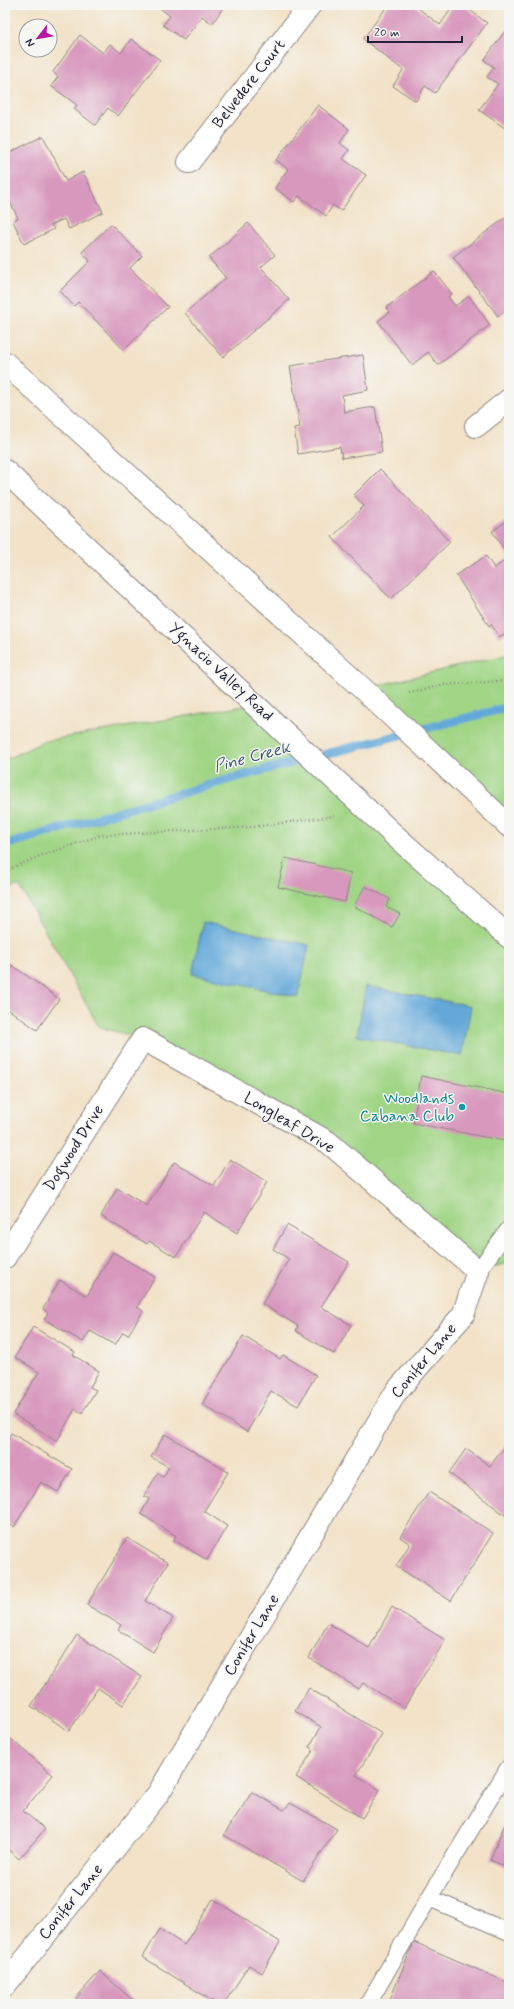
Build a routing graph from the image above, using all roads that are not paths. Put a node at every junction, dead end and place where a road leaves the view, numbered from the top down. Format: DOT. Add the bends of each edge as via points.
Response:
graph roads {
  1 [pos="310,5"];
  2 [pos="188,162"];
  3 [pos="5,363"];
  4 [pos="509,400"];
  5 [pos="476,426"];
  6 [pos="5,471"];
  7 [pos="509,826"];
  8 [pos="509,937"];
  9 [pos="143,1038"];
  10 [pos="509,1229"];
  11 [pos="5,1257"];
  12 [pos="478,1272"];
  13 [pos="509,1767"];
  14 [pos="429,1898"];
  15 [pos="509,1932"];
  16 [pos="5,1985"];
  17 [pos="368,2004"];
  1 -- 2 [label="main road, Belvedere Court"];
  3 -- 7 [label="main road" via="370,695"];
  4 -- 5 [label="main road"];
  6 -- 8 [label="main road, Ygnacio Valley Road" via="393,834"];
  9 -- 11 [label="main road, Dogwood Drive"];
  9 -- 12 [label="main road, Longleaf Drive" via="328,1142"];
  10 -- 12 [label="lane"];
  12 -- 16 [label="main road, Conifer Lane" via="463,1315 396,1392 158,1794"];
  13 -- 14 [label="lane"];
  14 -- 15 [label="lane"];
  14 -- 17 [label="lane"];
}
